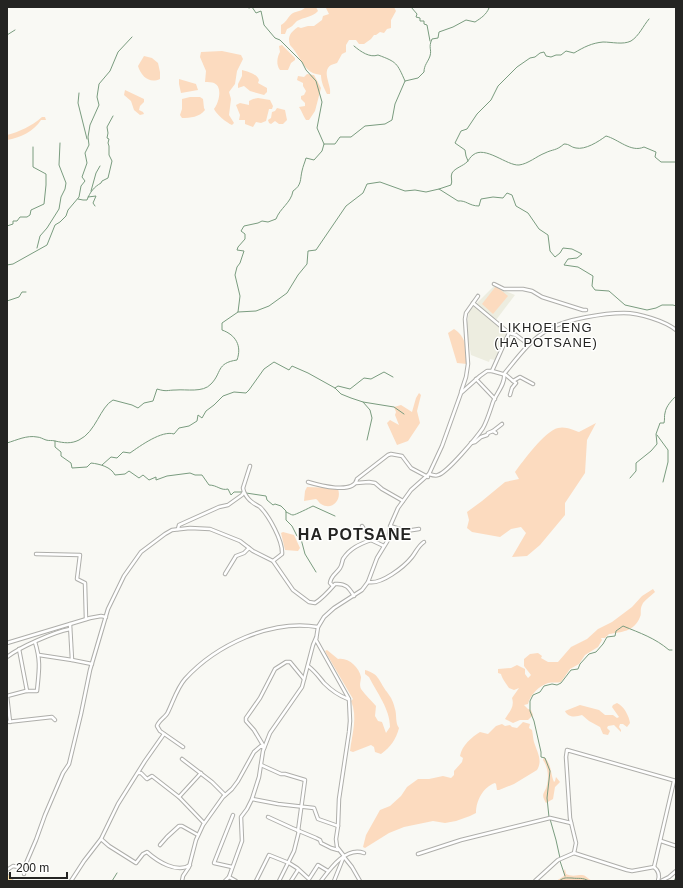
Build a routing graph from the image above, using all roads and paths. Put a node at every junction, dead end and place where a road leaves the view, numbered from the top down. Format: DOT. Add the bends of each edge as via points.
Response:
graph roads {
  1 [pos="494,284"];
  2 [pos="478,296"];
  3 [pos="473,304"];
  4 [pos="586,310"];
  5 [pos="676,330"];
  6 [pos="510,333"];
  7 [pos="528,344"];
  8 [pos="492,371"];
  9 [pos="504,374"];
  10 [pos="476,379"];
  11 [pos="513,381"];
  12 [pos="533,384"];
  13 [pos="461,393"];
  14 [pos="510,395"];
  15 [pos="495,399"];
  16 [pos="502,424"];
  17 [pos="470,443"];
  18 [pos="250,466"];
  19 [pos="428,476"];
  20 [pos="308,482"];
  21 [pos="356,483"];
  22 [pos="244,492"];
  23 [pos="403,501"];
  24 [pos="362,526"];
  25 [pos="390,526"];
  26 [pos="178,529"];
  27 [pos="419,529"];
  28 [pos="371,540"];
  29 [pos="424,542"];
  30 [pos="384,546"];
  31 [pos="249,548"];
  32 [pos="36,554"];
  33 [pos="273,561"];
  34 [pos="225,574"];
  35 [pos="368,582"];
  36 [pos="333,586"];
  37 [pos="354,596"];
  38 [pos="106,616"];
  39 [pos="86,619"];
  40 [pos="70,624"];
  41 [pos="318,627"];
  42 [pos="70,629"];
  43 [pos="316,638"];
  44 [pos="35,642"];
  45 [pos="7,643"];
  46 [pos="19,649"];
  47 [pos="39,655"];
  48 [pos="7,657"];
  49 [pos="72,660"];
  50 [pos="92,664"];
  51 [pos="308,666"];
  52 [pos="304,680"];
  53 [pos="27,691"];
  54 [pos="349,700"];
  55 [pos="55,720"];
  56 [pos="8,722"];
  57 [pos="164,734"];
  58 [pos="263,747"];
  59 [pos="183,748"];
  60 [pos="182,759"];
  61 [pos="261,765"];
  62 [pos="137,773"];
  63 [pos="201,773"];
  64 [pos="675,781"];
  65 [pos="225,795"];
  66 [pos="179,797"];
  67 [pos="252,799"];
  68 [pos="301,807"];
  69 [pos="233,815"];
  70 [pos="268,817"];
  71 [pos="204,823"];
  72 [pos="571,823"];
  73 [pos="338,826"];
  74 [pos="299,831"];
  75 [pos="198,835"];
  76 [pos="101,839"];
  77 [pos="661,841"];
  78 [pos="160,845"];
  79 [pos="676,846"];
  80 [pos="339,850"];
  81 [pos="364,853"];
  82 [pos="574,853"];
  83 [pos="418,854"];
  84 [pos="344,856"];
  85 [pos="289,863"];
  86 [pos="190,865"];
  87 [pos="232,867"];
  88 [pos="654,867"];
  89 [pos="24,868"];
  90 [pos="7,870"];
  91 [pos="298,870"];
  92 [pos="328,871"];
  93 [pos="676,871"];
  94 [pos="24,874"];
  95 [pos="7,876"];
  96 [pos="229,877"];
  97 [pos="11,881"];
  98 [pos="71,881"];
  99 [pos="182,881"];
  100 [pos="225,881"];
  101 [pos="236,881"];
  102 [pos="256,881"];
  103 [pos="280,881"];
  104 [pos="291,881"];
  105 [pos="321,881"];
  106 [pos="334,881"];
  107 [pos="360,881"];
  108 [pos="535,881"];
  109 [pos="658,881"];
  110 [pos="662,881"];
  1 -- 4 [label="street" via="504,289 532,291 542,297"];
  2 -- 3 [label="street"];
  3 -- 6 [label="street"];
  3 -- 13 [label="street" via="465,319 468,364"];
  5 -- 7 [label="street" via="650,318 625,313 566,321 550,328"];
  6 -- 7 [label="street"];
  6 -- 8 [label="street"];
  7 -- 9 [label="street"];
  8 -- 9 [label="street"];
  8 -- 10 [label="street" via="483,373"];
  9 -- 11 [label="street"];
  9 -- 15 [label="street"];
  10 -- 13 [label="street"];
  10 -- 15 [label="street"];
  11 -- 12 [label="street" via="520,377"];
  11 -- 14 [label="street" via="516,383"];
  13 -- 19 [label="street"];
  15 -- 17 [label="street" via="484,426"];
  16 -- 17 [label="street" via="494,432"];
  17 -- 19 [label="street" via="442,473"];
  18 -- 22 [label="street"];
  19 -- 21 [label="street" via="412,468 402,456 391,454 356,479"];
  19 -- 23 [label="street"];
  20 -- 21 [label="street" via="318,486 347,488"];
  21 -- 23 [label="street" via="375,483"];
  22 -- 26 [label="street" via="228,505 179,525"];
  22 -- 33 [label="street" via="251,502 264,512 280,539 282,554"];
  23 -- 25 [label="street"];
  24 -- 28 [label="street"];
  25 -- 27 [label="street" via="406,530"];
  25 -- 30 [label="street" via="388,540"];
  26 -- 31 [label="street" via="210,529 240,541"];
  26 -- 38 [label="street" via="165,534 136,558 118,586"];
  28 -- 30 [label="street"];
  28 -- 36 [label="street" via="356,545 347,554 340,568 331,576 330,583"];
  29 -- 35 [label="street" via="401,568 379,581"];
  30 -- 35 [label="street"];
  31 -- 33 [label="street"];
  31 -- 34 [label="street" via="236,556"];
  32 -- 39 [label="street" via="80,555 77,579 84,583"];
  33 -- 36 [label="street" via="293,590 309,602 315,603"];
  35 -- 37 [label="street"];
  36 -- 37 [label="street" via="343,584"];
  37 -- 41 [label="street" via="334,608"];
  38 -- 39 [label="street"];
  38 -- 50 [label="street"];
  39 -- 40 [label="street"];
  40 -- 42 [label="street"];
  40 -- 45 [label="street"];
  41 -- 43 [label="street"];
  41 -- 57 [label="street" via="295,625 265,630 216,653 184,680 168,712 158,725 158,729"];
  42 -- 44 [label="street"];
  42 -- 49 [label="street"];
  43 -- 51 [label="street"];
  43 -- 54 [label="street"];
  44 -- 46 [label="street"];
  44 -- 47 [label="street"];
  46 -- 48 [label="street"];
  46 -- 53 [label="street"];
  47 -- 49 [label="street"];
  47 -- 53 [label="street" via="37,691"];
  49 -- 50 [label="street"];
  50 -- 89 [label="street" via="69,764 59,782"];
  51 -- 52 [label="street"];
  51 -- 54 [label="street" via="328,686"];
  52 -- 58 [label="street" via="300,691"];
  52 -- 58 [label="street" via="290,662 275,669 246,718"];
  53 -- 56 [label="street" via="7,696"];
  54 -- 73 [label="street" via="350,721 339,799"];
  55 -- 56 [label="street" via="52,718"];
  57 -- 59 [label="street"];
  57 -- 62 [label="street"];
  58 -- 61 [label="street"];
  58 -- 65 [label="street" via="254,752 238,781"];
  60 -- 63 [label="street"];
  61 -- 67 [label="street"];
  61 -- 68 [label="street" via="281,774 305,780"];
  62 -- 66 [label="street" via="141,773 147,779 152,776"];
  62 -- 76 [label="street"];
  63 -- 65 [label="street"];
  63 -- 66 [label="street"];
  64 -- 72 [label="street" via="567,750"];
  64 -- 77 [label="street"];
  65 -- 71 [label="street"];
  66 -- 71 [label="street"];
  67 -- 68 [label="street"];
  67 -- 87 [label="street" via="241,817 242,841"];
  68 -- 73 [label="street" via="314,808 318,819"];
  68 -- 74 [label="street"];
  69 -- 87 [label="street" via="214,862"];
  70 -- 74 [label="street"];
  71 -- 75 [label="street"];
  72 -- 82 [label="street" via="576,843"];
  72 -- 83 [label="street" via="550,818 461,840"];
  73 -- 80 [label="street" via="336,839"];
  74 -- 80 [label="street"];
  74 -- 85 [label="street"];
  75 -- 78 [label="street" via="179,826"];
  75 -- 86 [label="street"];
  76 -- 86 [label="street" via="136,863 147,852 176,868"];
  76 -- 98 [label="street"];
  77 -- 79 [label="street"];
  77 -- 88 [label="street"];
  80 -- 84 [label="street"];
  81 -- 84 [label="street"];
  82 -- 88 [label="street" via="632,871"];
  82 -- 108 [label="street" via="558,860"];
  84 -- 92 [label="street"];
  84 -- 106 [label="street"];
  84 -- 107 [label="street"];
  85 -- 91 [label="street"];
  85 -- 102 [label="street" via="269,855"];
  85 -- 103 [label="street"];
  86 -- 99 [label="street"];
  87 -- 96 [label="street"];
  88 -- 109 [label="street" via="659,872"];
  89 -- 90 [label="street" via="13,866"];
  89 -- 94 [label="street"];
  91 -- 92 [label="street" via="309,879 318,865"];
  91 -- 104 [label="street"];
  92 -- 105 [label="street"];
  93 -- 110 [label="street"];
  95 -- 97 [label="main road"];
  96 -- 100 [label="street"];
  96 -- 101 [label="street"];
}
